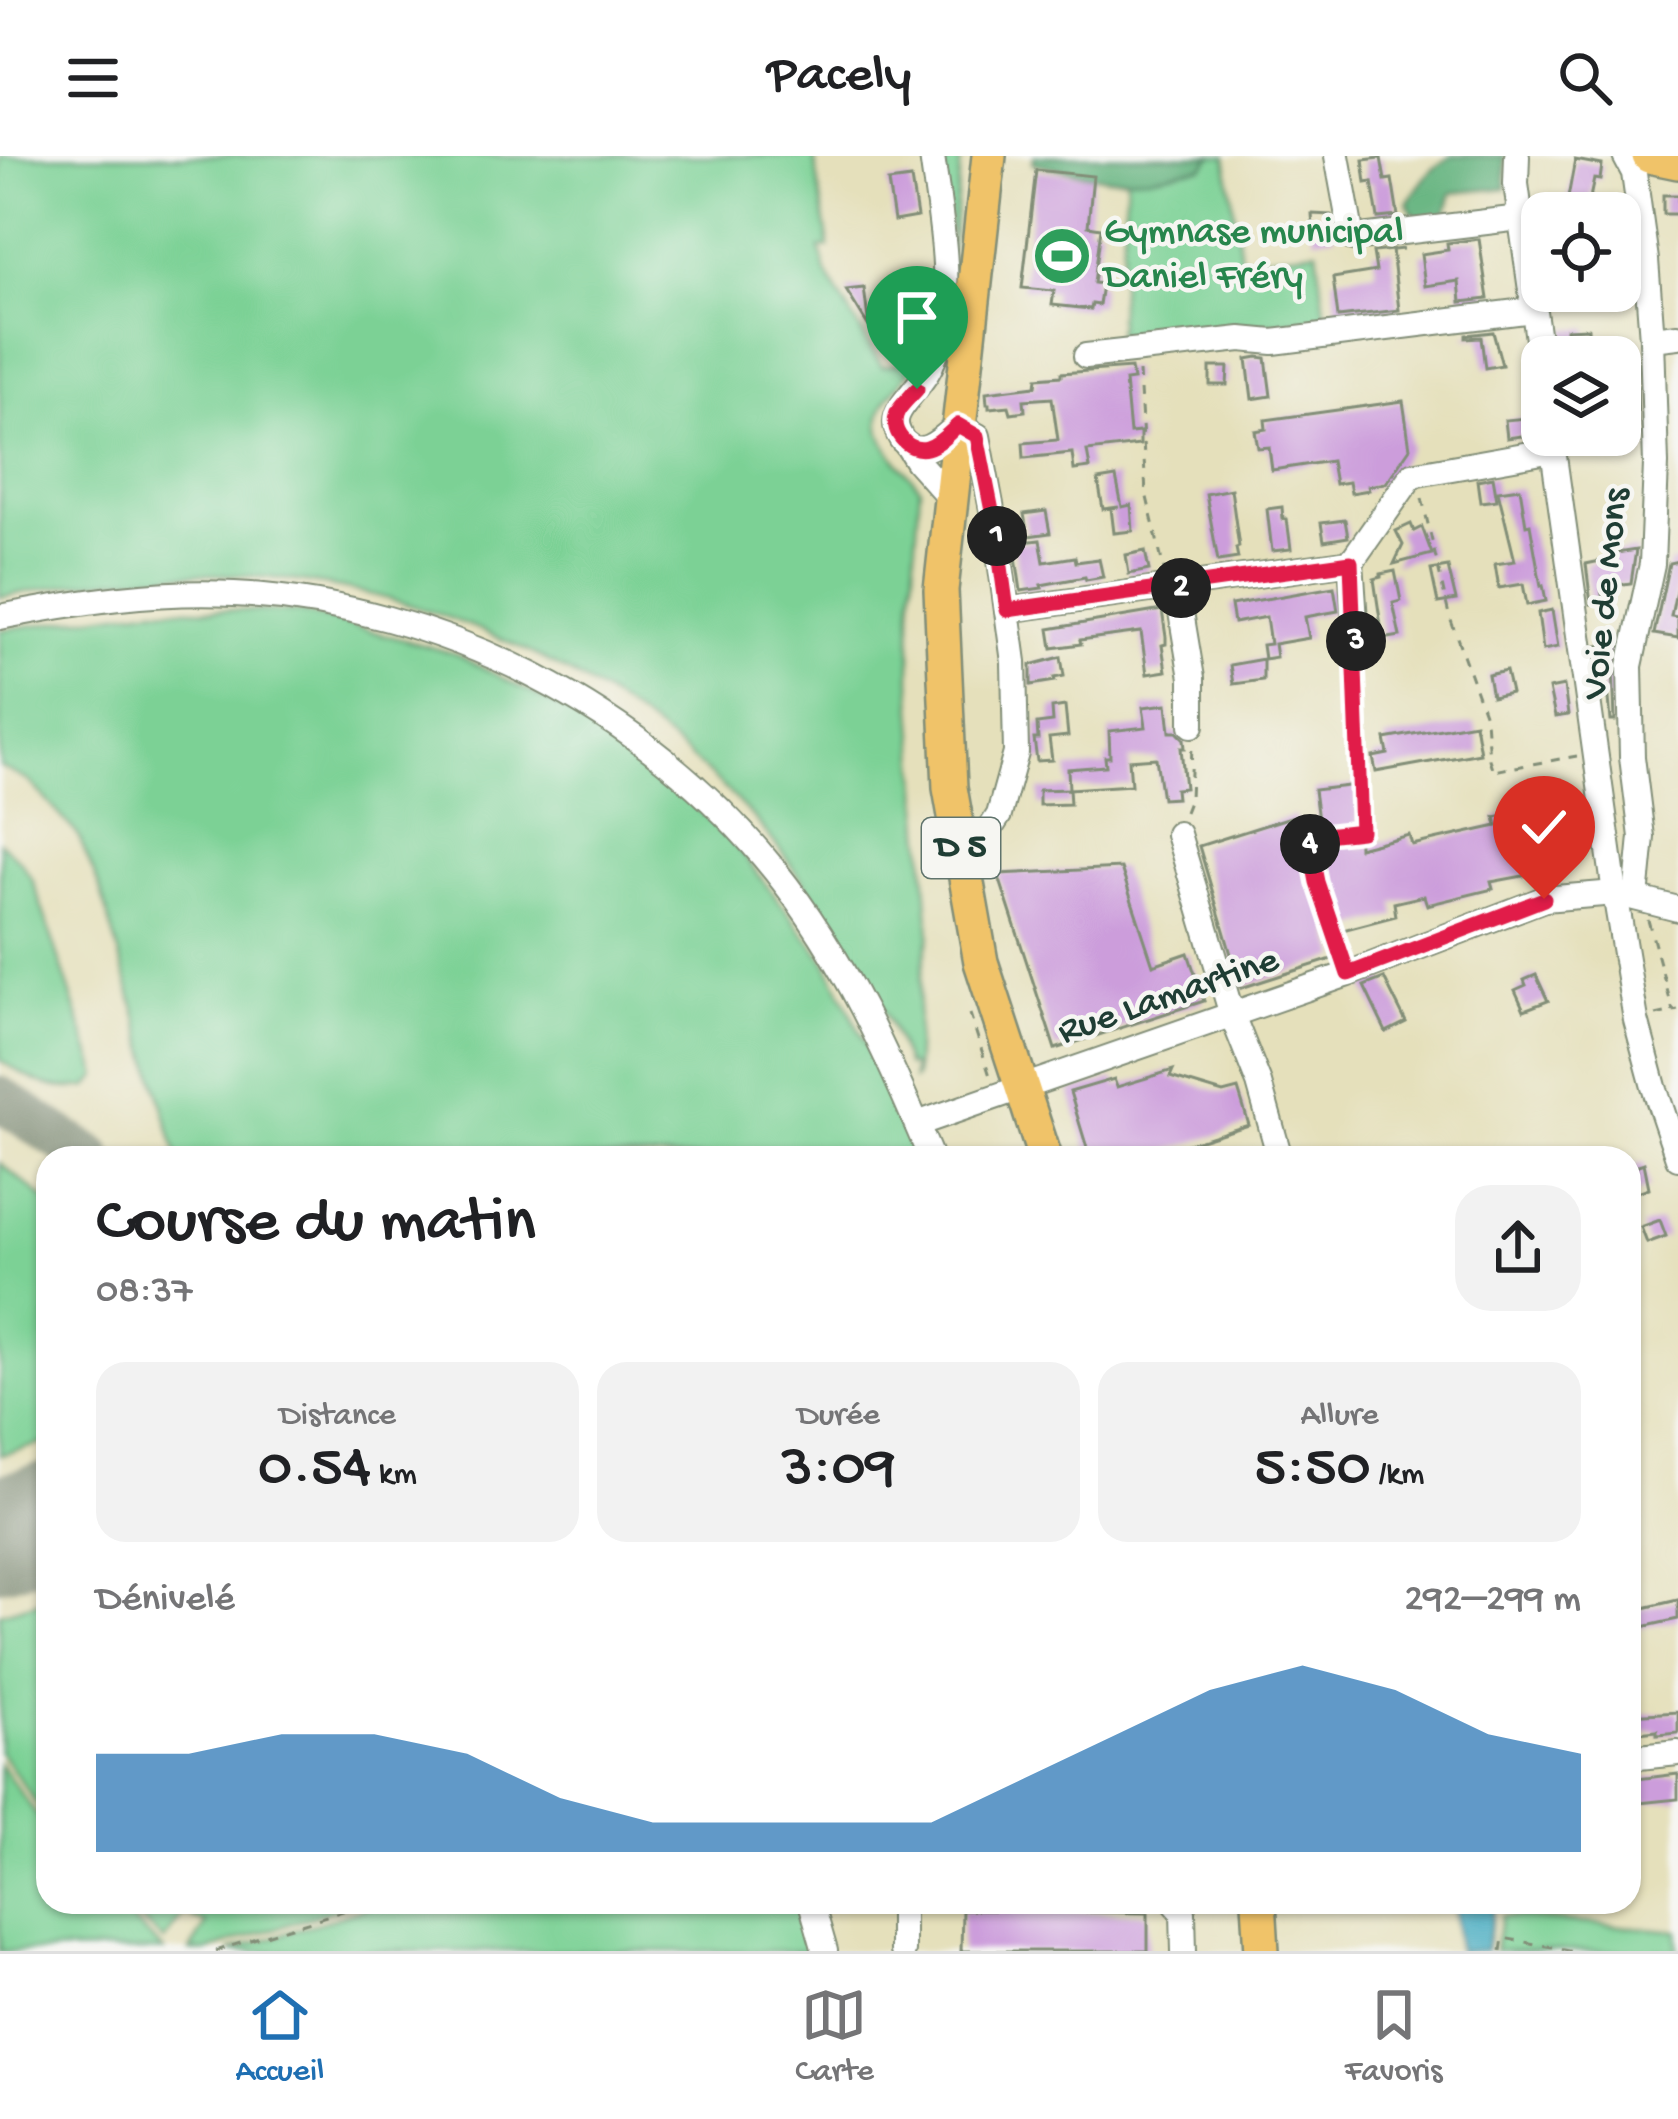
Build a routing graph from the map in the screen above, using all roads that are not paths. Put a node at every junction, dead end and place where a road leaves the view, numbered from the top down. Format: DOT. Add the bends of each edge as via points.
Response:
graph roads {
  1 [pos="932,156"];
  2 [pos="989,156"];
  3 [pos="1337,156"];
  4 [pos="1517,156"];
  5 [pos="1624,156"];
  6 [pos="1649,156"];
  7 [pos="1678,162"];
  8 [pos="1520,218"];
  9 [pos="1521,225"];
  10 [pos="1521,311"];
  11 [pos="1665,337"];
  12 [pos="1086,356"];
  13 [pos="958,425"];
  14 [pos="907,445"];
  15 [pos="1521,450"];
  16 [pos="1554,456"];
  17 [pos="950,498"];
  18 [pos="1351,562"];
  19 [pos="1173,589"];
  20 [pos="1007,610"];
  21 [pos="0,616"];
  22 [pos="1357,650"];
  23 [pos="1192,725"];
  24 [pos="1178,834"];
  25 [pos="964,869"];
  26 [pos="1631,897"];
  27 [pos="1678,909"];
  28 [pos="1232,1015"];
  29 [pos="1008,1092"];
  30 [pos="917,1124"];
  31 [pos="926,1146"];
  32 [pos="1038,1146"];
  33 [pos="1277,1146"];
  34 [pos="1678,1158"];
  35 [pos="1678,1753"];
  36 [pos="1641,1757"];
  37 [pos="814,1914"];
  38 [pos="902,1914"];
  39 [pos="1183,1914"];
  40 [pos="1260,1914"];
  41 [pos="825,1951"];
  42 [pos="902,1951"];
  43 [pos="1184,1951"];
  44 [pos="1262,1951"];
  1 -- 14 [label="street" via="946,259 942,313 932,366 898,411"];
  2 -- 13 [label="main road, D 5"];
  3 -- 8 [label="street" via="1352,238"];
  4 -- 8 [label="street"];
  5 -- 11 [label="street, Voie de Mons"];
  6 -- 7 [label="main road"];
  8 -- 9 [label="street"];
  10 -- 12 [label="street"];
  11 -- 26 [label="street, Voie de Mons" via="1652,564 1630,666 1642,837"];
  13 -- 14 [label="street" via="930,447"];
  13 -- 17 [label="main road, D 5"];
  13 -- 20 [label="street" via="977,436"];
  14 -- 17 [label="street"];
  15 -- 18 [label="street" via="1412,475"];
  16 -- 26 [label="street" via="1595,753"];
  17 -- 25 [label="main road, D 5" via="943,667"];
  18 -- 19 [label="street"];
  18 -- 22 [label="street"];
  19 -- 20 [label="street"];
  19 -- 23 [label="street" via="1192,678"];
  20 -- 25 [label="street" via="1016,753 999,815"];
  21 -- 30 [label="street" via="176,594 276,598 414,627 554,687 644,745 776,871 863,1007"];
  24 -- 28 [label="street"];
  25 -- 29 [label="main road, D 5"];
  26 -- 27 [label="street, Rue Lamartine"];
  26 -- 28 [label="street, Rue Lamartine" via="1544,899"];
  26 -- 34 [label="street" via="1636,1020"];
  28 -- 29 [label="street, Rue Lamartine"];
  28 -- 33 [label="street"];
  29 -- 30 [label="street, Rue Lamartine"];
  29 -- 32 [label="main road, D 5"];
  30 -- 31 [label="street"];
  35 -- 36 [label="street"];
  37 -- 41 [label="street"];
  38 -- 42 [label="street"];
  39 -- 43 [label="street"];
  40 -- 44 [label="main road"];
}
